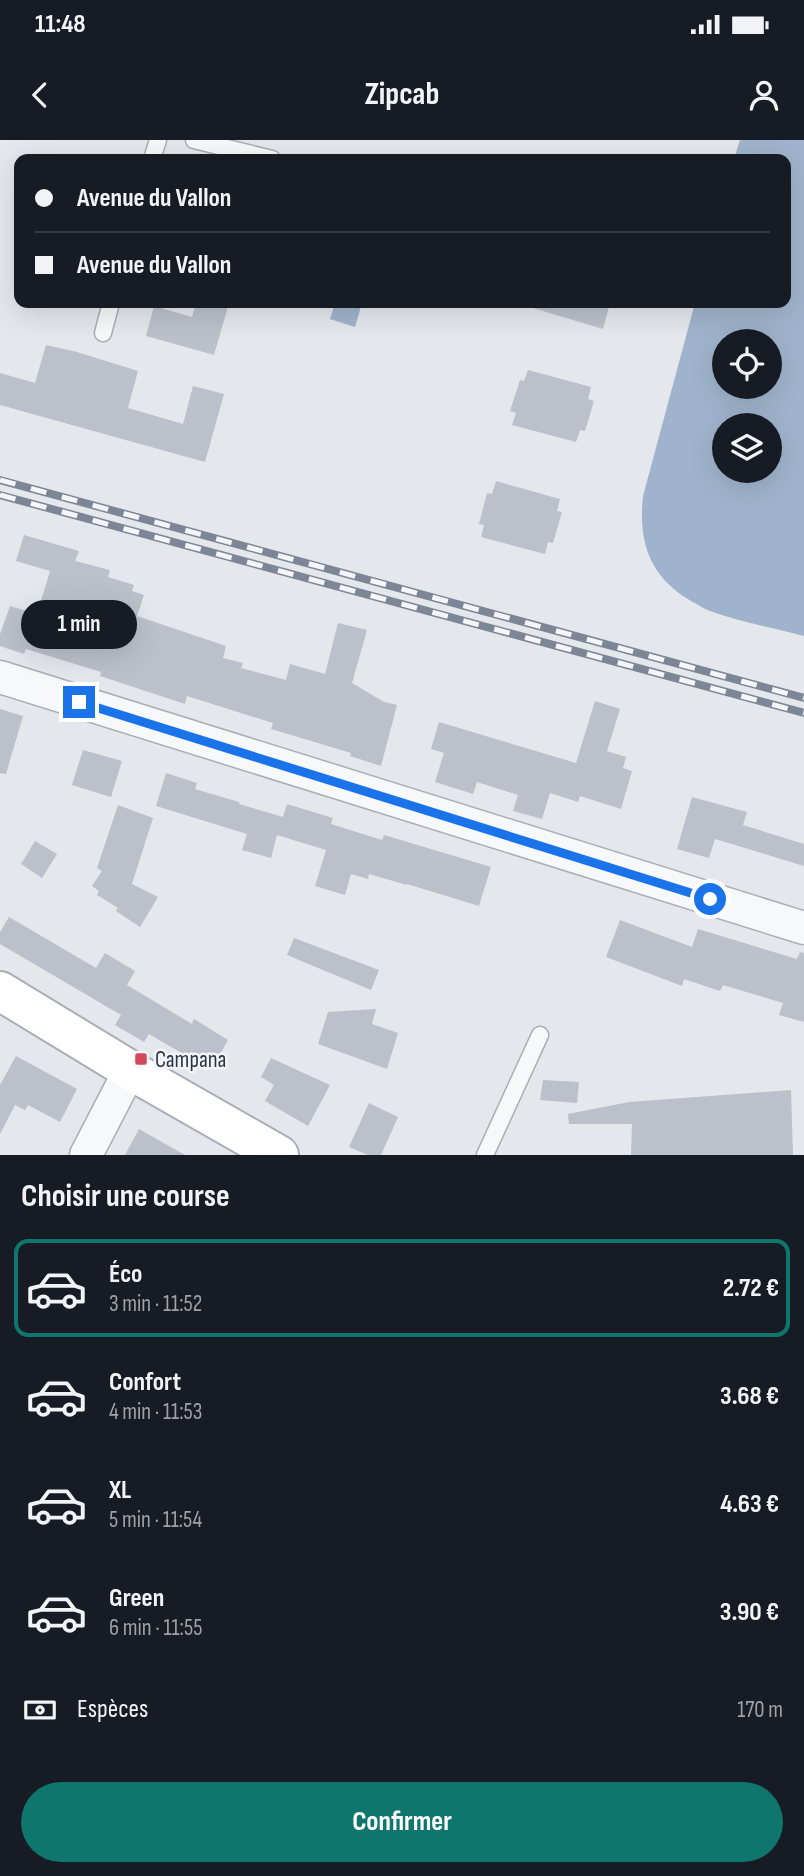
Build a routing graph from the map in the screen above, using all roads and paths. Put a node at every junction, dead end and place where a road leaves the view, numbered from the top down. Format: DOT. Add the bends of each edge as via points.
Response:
graph roads {
  1 [pos="194,140"];
  2 [pos="251,154"];
  3 [pos="110,308"];
  4 [pos="103,333"];
  5 [pos="0,677"];
  6 [pos="804,928"];
  7 [pos="0,991"];
  8 [pos="540,1035"];
  9 [pos="130,1070"];
  10 [pos="86,1155"];
  11 [pos="279,1155"];
  12 [pos="485,1155"];
  1 -- 2 [label="lane"];
  3 -- 4 [label="lane"];
  5 -- 6 [label="street"];
  7 -- 9 [label="street"];
  8 -- 12 [label="lane"];
  9 -- 10 [label="street"];
  9 -- 11 [label="street"];
}
